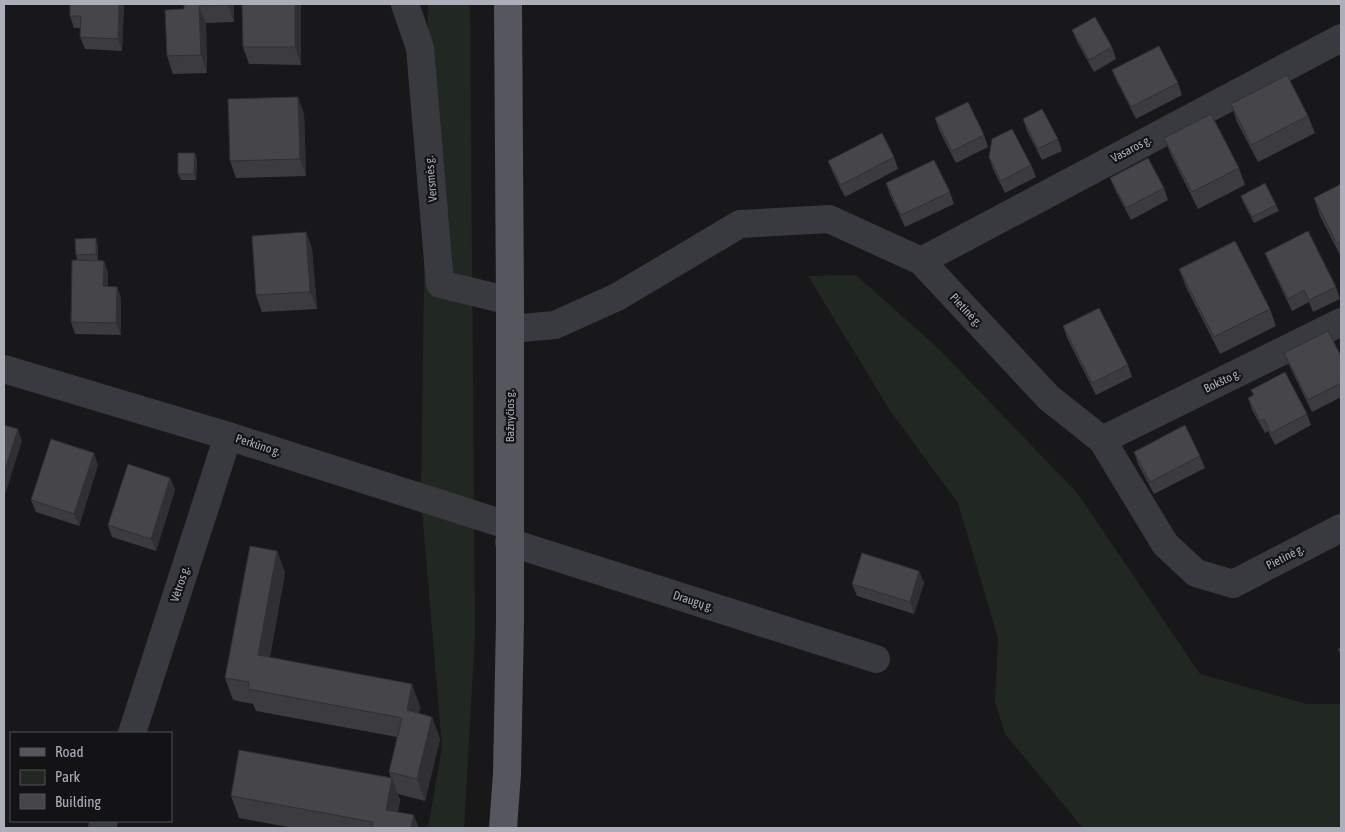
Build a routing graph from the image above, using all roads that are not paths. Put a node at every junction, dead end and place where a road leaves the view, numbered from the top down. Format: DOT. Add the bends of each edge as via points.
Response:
graph roads {
  1 [pos="405,4"];
  2 [pos="508,4"];
  3 [pos="1341,38"];
  4 [pos="920,261"];
  5 [pos="510,302"];
  6 [pos="1341,322"];
  7 [pos="510,328"];
  8 [pos="4,369"];
  9 [pos="228,436"];
  10 [pos="1102,440"];
  11 [pos="1341,528"];
  12 [pos="510,534"];
  13 [pos="876,659"];
  14 [pos="132,732"];
  15 [pos="503,828"];
  1 -- 5 [label="street, Versmės g." via="420,48 440,284"];
  2 -- 5 [label="main road, Bažnyčios g."];
  3 -- 4 [label="street, Vasaros g."];
  4 -- 7 [label="street, Pietinė g." via="829,219 740,224 608,301 555,325"];
  4 -- 10 [label="street, Pietinė g." via="1049,398"];
  5 -- 7 [label="main road, Bažnyčios g."];
  6 -- 10 [label="street, Bokšto g."];
  7 -- 12 [label="main road, Bažnyčios g."];
  8 -- 9 [label="street, Perkūno g."];
  9 -- 12 [label="street, Perkūno g." via="421,498"];
  9 -- 14 [label="street, Vėtros g."];
  10 -- 11 [label="street, Pietinė g." via="1165,544 1196,573 1232,584"];
  12 -- 13 [label="street, Draugų g."];
  12 -- 15 [label="main road, Bažnyčios g." via="509,719"];
}
